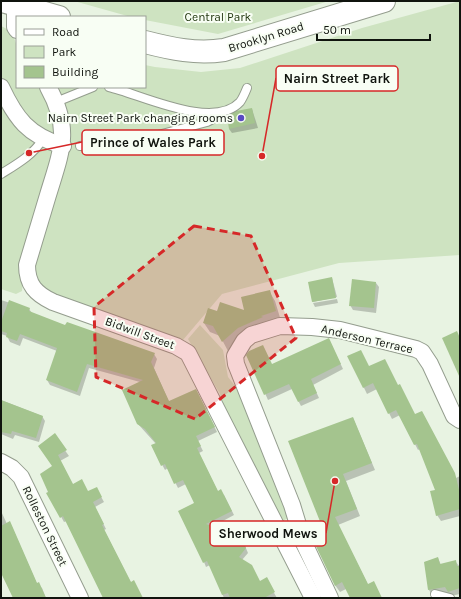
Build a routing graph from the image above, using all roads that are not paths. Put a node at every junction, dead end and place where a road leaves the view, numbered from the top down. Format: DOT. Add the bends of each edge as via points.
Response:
graph roads {
  1 [pos="384,1"];
  2 [pos="9,3"];
  3 [pos="55,16"];
  4 [pos="16,28"];
  5 [pos="146,42"];
  6 [pos="1,87"];
  7 [pos="49,88"];
  8 [pos="91,88"];
  9 [pos="112,88"];
  10 [pos="248,88"];
  11 [pos="56,102"];
  12 [pos="224,112"];
  13 [pos="43,139"];
  14 [pos="63,146"];
  15 [pos="80,146"];
  16 [pos="1,174"];
  17 [pos="460,420"];
  18 [pos="1,462"];
  19 [pos="435,594"];
  20 [pos="80,598"];
  21 [pos="313,598"];
  22 [pos="330,598"];
  23 [pos="450,598"];
  1 -- 5 [label="main road, Brooklyn Road" via="224,50 191,52"];
  2 -- 3 [label="main road"];
  2 -- 4 [label="street"];
  6 -- 13 [label="street" via="20,120"];
  7 -- 11 [label="street, Bidwill Street"];
  8 -- 11 [label="lane"];
  9 -- 12 [label="lane" via="175,108"];
  10 -- 12 [label="lane" via="239,102"];
  11 -- 14 [label="street, Bidwill Street" via="62,123"];
  12 -- 15 [label="lane" via="207,122 143,139"];
  13 -- 14 [label="street"];
  13 -- 16 [label="lane" via="32,152"];
  14 -- 21 [label="street, Bidwill Street" via="27,265 28,280 36,292 53,302 176,346 188,353"];
  17 -- 22 [label="street, Anderson Terrace" via="454,416 426,357 416,349 340,330 312,326 280,326 250,335 244,341 235,356 243,385 292,505 303,541"];
  18 -- 20 [label="street, Rolleston Street" via="21,477"];
  19 -- 23 [label="lane"];
}
